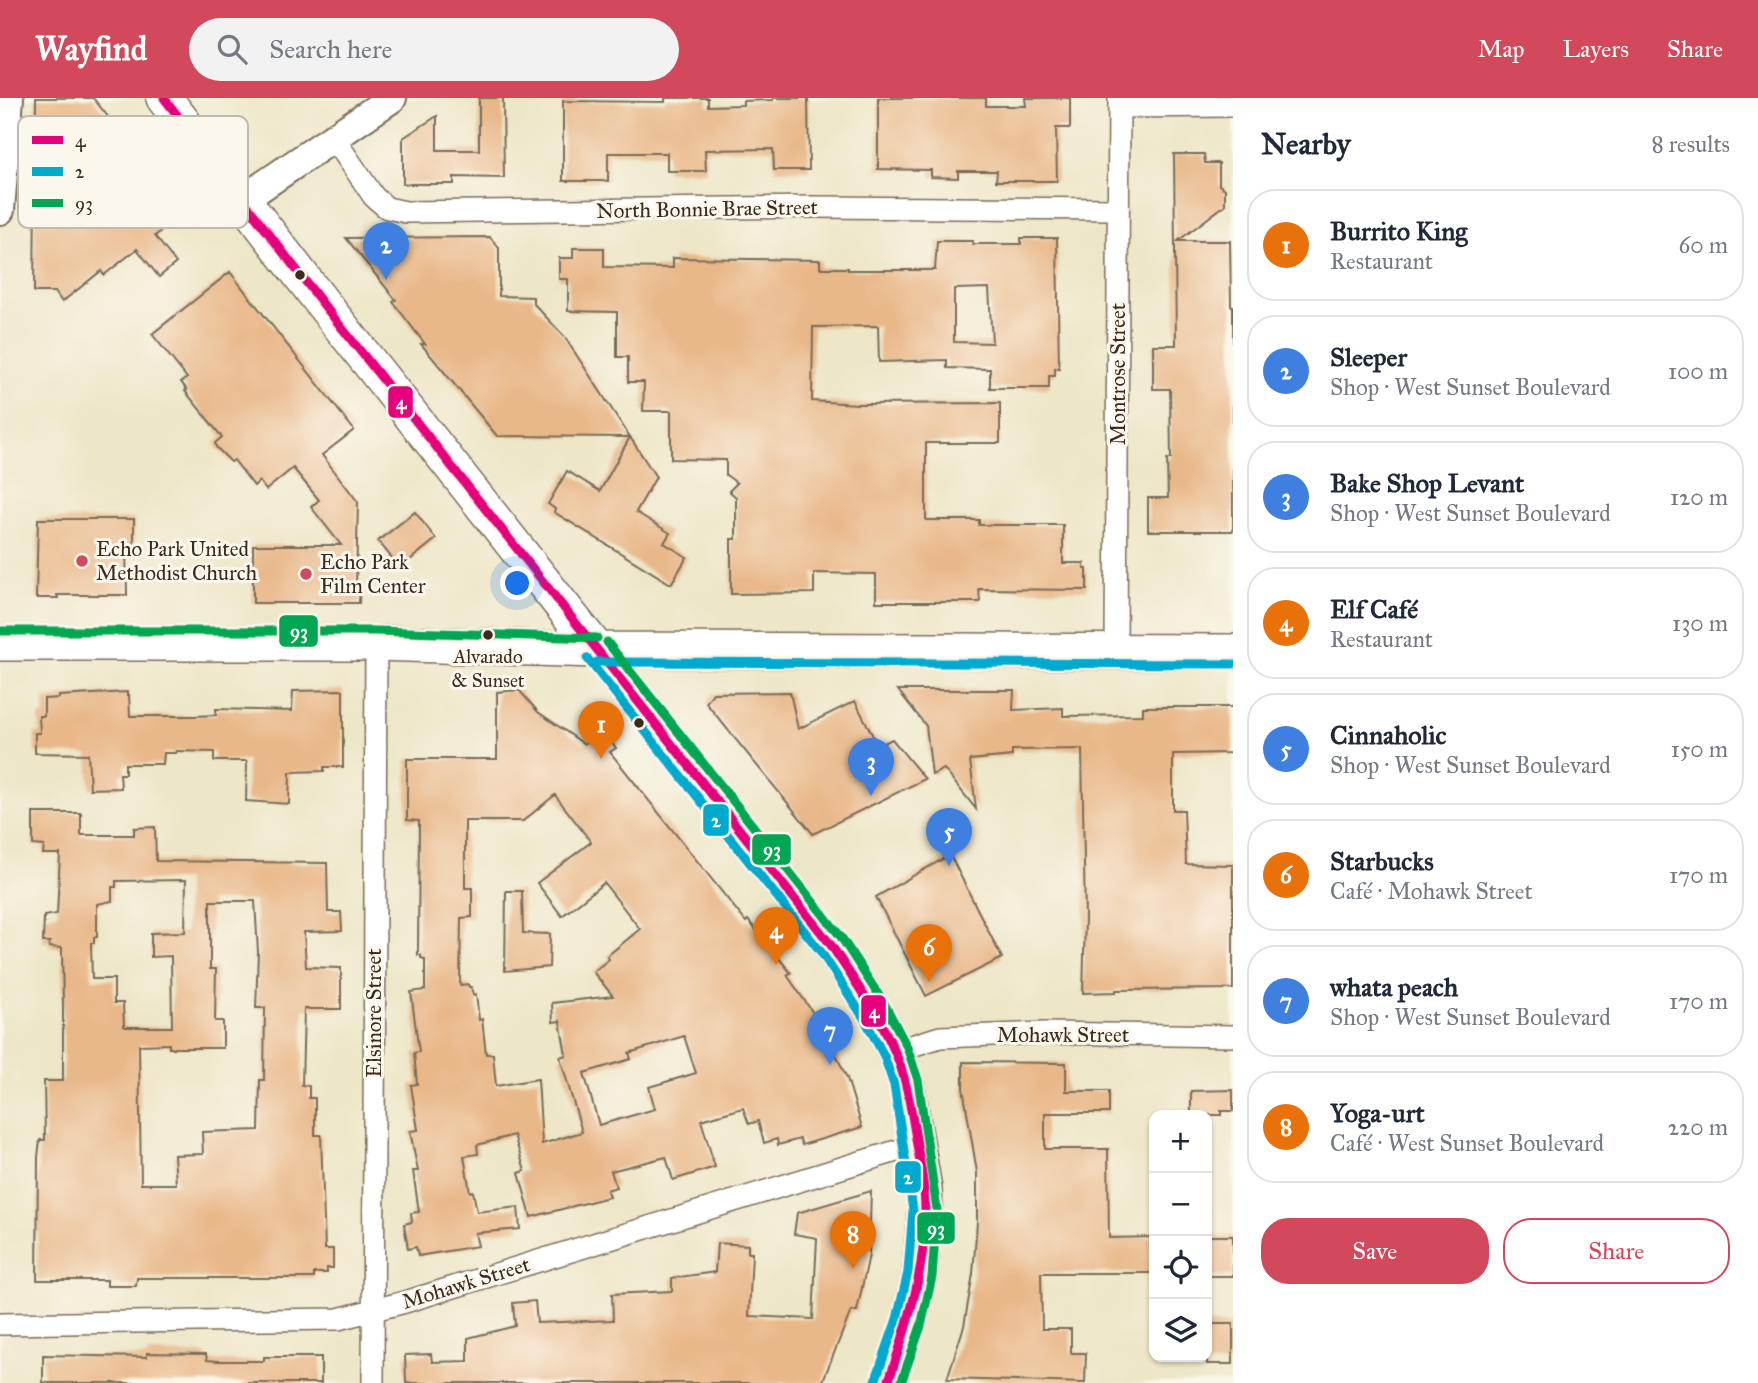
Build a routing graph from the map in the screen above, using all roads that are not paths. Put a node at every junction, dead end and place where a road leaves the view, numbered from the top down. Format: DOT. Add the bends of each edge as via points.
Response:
graph roads {
  1 [pos="9,98"];
  2 [pos="164,98"];
  3 [pos="392,98"];
  4 [pos="1119,102"];
  5 [pos="1233,106"];
  6 [pos="178,116"];
  7 [pos="333,137"];
  8 [pos="248,196"];
  9 [pos="248,208"];
  10 [pos="1118,209"];
  11 [pos="0,210"];
  12 [pos="0,643"];
  13 [pos="376,643"];
  14 [pos="597,650"];
  15 [pos="1116,651"];
  16 [pos="1233,652"];
  17 [pos="1233,1036"];
  18 [pos="895,1051"];
  19 [pos="916,1145"];
  20 [pos="374,1310"];
  21 [pos="0,1324"];
  22 [pos="373,1383"];
  23 [pos="888,1383"];
  1 -- 11 [label="street"];
  2 -- 6 [label="main road"];
  3 -- 7 [label="street"];
  4 -- 5 [label="street"];
  4 -- 10 [label="street, Montrose Street"];
  7 -- 8 [label="street"];
  7 -- 10 [label="street, North Bonnie Brae Street" via="374,197 387,208 407,212"];
  9 -- 14 [label="main road"];
  10 -- 15 [label="street, Montrose Street"];
  12 -- 13 [label="main road"];
  13 -- 14 [label="main road"];
  13 -- 20 [label="street, Elsinore Street"];
  14 -- 15 [label="main road"];
  14 -- 18 [label="main road" via="831,945 876,1012"];
  15 -- 16 [label="main road"];
  17 -- 18 [label="street, Mohawk Street" via="1044,1032 940,1037"];
  18 -- 19 [label="main road" via="906,1082"];
  19 -- 20 [label="street, Mohawk Street"];
  19 -- 23 [label="main road" via="925,1210 920,1274"];
  20 -- 21 [label="street, Mohawk Street" via="338,1319"];
  20 -- 22 [label="street, Elsinore Street"];
}
